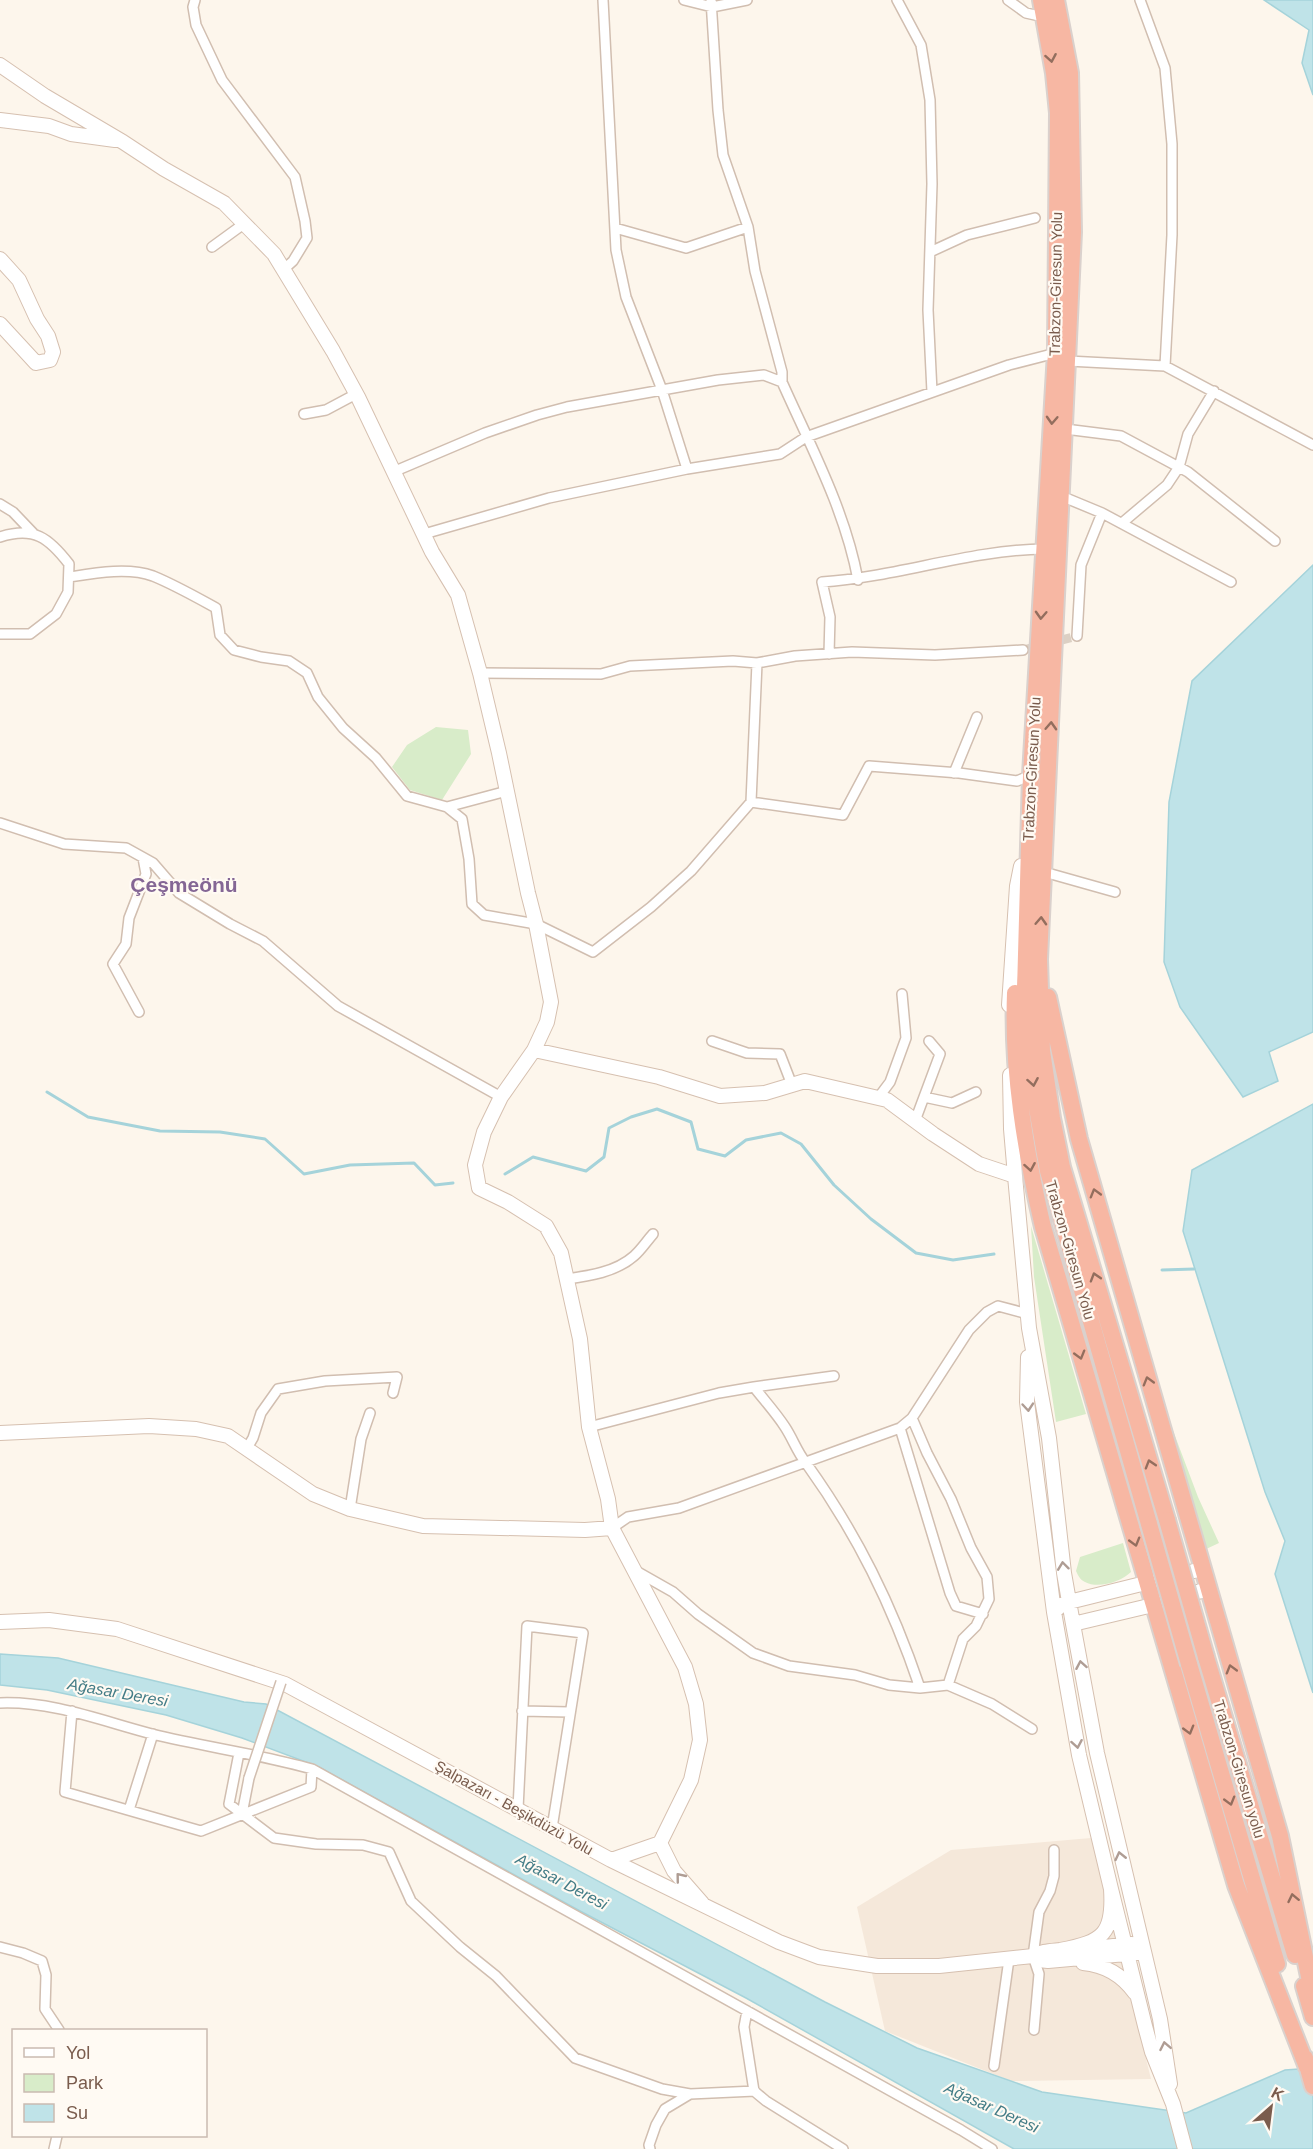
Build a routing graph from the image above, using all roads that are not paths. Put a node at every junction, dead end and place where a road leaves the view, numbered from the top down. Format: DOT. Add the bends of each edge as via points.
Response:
graph roads {
  1 [pos="195,0"];
  2 [pos="603,0"];
  3 [pos="684,0"];
  4 [pos="747,0"];
  5 [pos="897,0"];
  6 [pos="1008,0"];
  7 [pos="1041,0"];
  8 [pos="1056,0"];
  9 [pos="1140,0"];
  10 [pos="712,3"];
  11 [pos="1044,17"];
  12 [pos="0,65"];
  13 [pos="0,120"];
  14 [pos="123,141"];
  15 [pos="1035,218"];
  16 [pos="245,223"];
  17 [pos="747,227"];
  18 [pos="615,228"];
  19 [pos="212,247"];
  20 [pos="930,252"];
  21 [pos="0,259"];
  22 [pos="284,269"];
  23 [pos="0,324"];
  24 [pos="1062,357"];
  25 [pos="1165,366"];
  26 [pos="782,382"];
  27 [pos="662,390"];
  28 [pos="1214,391"];
  29 [pos="932,392"];
  30 [pos="356,394"];
  31 [pos="304,414"];
  32 [pos="1065,429"];
  33 [pos="806,436"];
  34 [pos="1313,445"];
  35 [pos="1179,467"];
  36 [pos="687,469"];
  37 [pos="393,472"];
  38 [pos="1061,496"];
  39 [pos="0,504"];
  40 [pos="1102,513"];
  41 [pos="1122,524"];
  42 [pos="33,533"];
  43 [pos="424,534"];
  44 [pos="0,537"];
  45 [pos="1275,541"];
  46 [pos="1044,549"];
  47 [pos="70,577"];
  48 [pos="858,580"];
  49 [pos="1231,582"];
  50 [pos="0,634"];
  51 [pos="1077,636"];
  52 [pos="1023,650"];
  53 [pos="829,654"];
  54 [pos="757,663"];
  55 [pos="480,673"];
  56 [pos="977,717"];
  57 [pos="954,773"];
  58 [pos="1031,775"];
  59 [pos="507,791"];
  60 [pos="751,802"];
  61 [pos="447,807"];
  62 [pos="0,823"];
  63 [pos="143,858"];
  64 [pos="1021,866"];
  65 [pos="1044,872"];
  66 [pos="1115,891"];
  67 [pos="536,924"];
  68 [pos="1039,959"];
  69 [pos="902,994"];
  70 [pos="139,1011"];
  71 [pos="712,1041"];
  72 [pos="929,1041"];
  73 [pos="534,1050"];
  74 [pos="792,1085"];
  75 [pos="976,1092"];
  76 [pos="924,1097"];
  77 [pos="501,1098"];
  78 [pos="878,1098"];
  79 [pos="915,1121"];
  80 [pos="1015,1176"];
  81 [pos="653,1234"];
  82 [pos="566,1279"];
  83 [pos="1028,1321"];
  84 [pos="834,1376"];
  85 [pos="754,1387"];
  86 [pos="393,1393"];
  87 [pos="370,1413"];
  88 [pos="912,1418"];
  89 [pos="589,1427"];
  90 [pos="900,1428"];
  91 [pos="1,1430"];
  92 [pos="247,1448"];
  93 [pos="805,1463"];
  94 [pos="350,1509"];
  95 [pos="1167,1520"];
  96 [pos="612,1528"];
  97 [pos="1202,1569"];
  98 [pos="635,1571"];
  99 [pos="1148,1584"];
  100 [pos="1208,1589"];
  101 [pos="1069,1602"];
  102 [pos="1153,1605"];
  103 [pos="1054,1612"];
  104 [pos="983,1614"];
  105 [pos="0,1622"];
  106 [pos="1073,1624"];
  107 [pos="281,1682"];
  108 [pos="948,1684"];
  109 [pos="920,1688"];
  110 [pos="0,1703"];
  111 [pos="72,1711"];
  112 [pos="522,1711"];
  113 [pos="569,1712"];
  114 [pos="1032,1729"];
  115 [pos="153,1734"];
  116 [pos="239,1753"];
  117 [pos="312,1769"];
  118 [pos="518,1809"];
  119 [pos="129,1810"];
  120 [pos="242,1814"];
  121 [pos="552,1828"];
  122 [pos="660,1843"];
  123 [pos="1054,1850"];
  124 [pos="611,1860"];
  125 [pos="1111,1889"];
  126 [pos="705,1907"];
  127 [pos="0,1947"];
  128 [pos="1143,1949"];
  129 [pos="1127,1950"];
  130 [pos="1053,1955"];
  131 [pos="1033,1956"];
  132 [pos="1009,1959"];
  133 [pos="1313,1996"];
  134 [pos="1138,1999"];
  135 [pos="747,2011"];
  136 [pos="1313,2017"];
  137 [pos="58,2029"];
  138 [pos="1034,2030"];
  139 [pos="994,2066"];
  140 [pos="1307,2067"];
  141 [pos="1313,2086"];
  142 [pos="755,2091"];
  143 [pos="690,2094"];
  144 [pos="1173,2104"];
  145 [pos="650,2149"];
  146 [pos="843,2149"];
  147 [pos="992,2149"];
  148 [pos="1185,2149"];
  1 -- 22 [label="street" via="196,25 222,80 295,177 307,238"];
  2 -- 18 [label="street"];
  3 -- 10 [label="street"];
  4 -- 10 [label="street"];
  5 -- 20 [label="street" via="921,45 930,100"];
  6 -- 11 [label="street" via="1026,13"];
  7 -- 11 [label="highway, Trabzon-Giresun Yolu"];
  8 -- 24 [label="highway, Trabzon-Giresun Yolu" via="1070,73 1073,232"];
  9 -- 25 [label="street" via="1166,68 1172,144"];
  10 -- 17 [label="street" via="723,155"];
  11 -- 24 [label="highway, Trabzon-Giresun Yolu, one-way" via="1058,113"];
  12 -- 14 [label="street"];
  13 -- 14 [label="street"];
  14 -- 16 [label="street" via="224,202"];
  15 -- 20 [label="street" via="967,235"];
  16 -- 19 [label="street"];
  16 -- 22 [label="street"];
  17 -- 18 [label="street" via="686,248"];
  17 -- 26 [label="street"];
  18 -- 27 [label="street" via="626,297"];
  20 -- 29 [label="street"];
  21 -- 23 [label="street" via="20,280 48,336 54,352 50,360 36,363"];
  22 -- 30 [label="street"];
  24 -- 25 [label="street"];
  24 -- 29 [label="street" via="1009,365"];
  24 -- 32 [label="highway, Trabzon-Giresun Yolu"];
  24 -- 46 [label="highway, Trabzon-Giresun Yolu, one-way"];
  25 -- 28 [label="street"];
  26 -- 27 [label="street" via="764,375"];
  26 -- 33 [label="street"];
  27 -- 36 [label="street"];
  27 -- 37 [label="street" via="537,415"];
  28 -- 34 [label="street"];
  28 -- 35 [label="street" via="1188,434"];
  29 -- 33 [label="street"];
  30 -- 31 [label="street" via="326,410"];
  30 -- 37 [label="street"];
  32 -- 35 [label="street" via="1120,436"];
  32 -- 38 [label="highway, Trabzon-Giresun Yolu"];
  33 -- 36 [label="street" via="780,454"];
  33 -- 48 [label="street" via="833,493"];
  35 -- 41 [label="street" via="1167,485"];
  35 -- 45 [label="street"];
  36 -- 43 [label="street" via="549,498"];
  37 -- 43 [label="street"];
  38 -- 40 [label="street"];
  65 -- 38 [label="highway, Trabzon-Giresun Yolu, one-way"];
  39 -- 42 [label="street"];
  40 -- 41 [label="street"];
  40 -- 51 [label="street" via="1081,565"];
  41 -- 49 [label="street"];
  42 -- 44 [label="street"];
  42 -- 47 [label="street" via="46,538 59,552 69,564"];
  43 -- 55 [label="street" via="458,595"];
  46 -- 48 [label="street" via="988,555"];
  46 -- 58 [label="highway, Trabzon-Giresun Yolu, one-way"];
  47 -- 50 [label="street" via="68,592 56,614 30,633"];
  47 -- 61 [label="street" via="99,573 152,576 216,608 220,635 234,650 289,661 307,673 318,697 343,728 408,795"];
  48 -- 53 [label="street" via="822,582 830,617"];
  52 -- 53 [label="street" via="935,655"];
  53 -- 54 [label="street"];
  54 -- 55 [label="street" via="630,666 601,674"];
  54 -- 60 [label="street"];
  55 -- 59 [label="street"];
  56 -- 57 [label="street"];
  57 -- 58 [label="street" via="1017,781"];
  57 -- 60 [label="street" via="869,766 843,815"];
  58 -- 64 [label="highway" via="1022,829"];
  58 -- 140 [label="highway, Trabzon-Giresun Yolu, one-way, bridge" via="1025,979 1027,1051 1048,1171"];
  59 -- 61 [label="street"];
  59 -- 67 [label="street"];
  60 -- 67 [label="street" via="691,871 594,952"];
  61 -- 67 [label="street" via="462,819 472,904 484,915"];
  62 -- 63 [label="street" via="64,844 126,848"];
  63 -- 70 [label="street" via="146,874 129,918 126,944 113,964"];
  63 -- 77 [label="street" via="153,863 179,893 263,940 338,1006"];
  64 -- 80 [label="street" via="1009,1011"];
  64 -- 99 [label="highway, one-way" via="1014,1017 1020,1110 1032,1182"];
  65 -- 66 [label="street"];
  68 -- 65 [label="highway, Trabzon-Giresun Yolu, one-way"];
  67 -- 73 [label="street" via="551,1002"];
  95 -- 68 [label="highway, Trabzon-Giresun Yolu, one-way" via="1062,1167 1042,1051"];
  97 -- 68 [label="highway, one-way" via="1079,1139"];
  69 -- 78 [label="street" via="906,1038 890,1082"];
  71 -- 74 [label="street" via="747,1053 780,1054"];
  72 -- 76 [label="street" via="940,1054"];
  73 -- 74 [label="street" via="659,1077 720,1096 765,1093"];
  73 -- 77 [label="street"];
  74 -- 78 [label="street" via="806,1081"];
  75 -- 76 [label="street" via="951,1104"];
  76 -- 79 [label="street"];
  77 -- 82 [label="street" via="484,1132 475,1165 479,1188 546,1226 561,1253"];
  78 -- 79 [label="street" via="887,1100"];
  79 -- 80 [label="street" via="979,1164"];
  80 -- 83 [label="street"];
  81 -- 82 [label="street" via="619,1267"];
  82 -- 89 [label="street" via="580,1339"];
  83 -- 88 [label="street" via="998,1306 987,1312 969,1330"];
  101 -- 83 [label="street, one-way" via="1049,1437"];
  83 -- 103 [label="street, one-way" via="1027,1402"];
  84 -- 85 [label="street"];
  85 -- 89 [label="street"];
  85 -- 93 [label="street" via="785,1426"];
  86 -- 92 [label="street" via="398,1377 325,1381 278,1389 261,1413"];
  87 -- 94 [label="street" via="361,1439"];
  88 -- 90 [label="street"];
  88 -- 104 [label="street" via="987,1577 989,1599"];
  89 -- 96 [label="street"];
  90 -- 93 [label="street"];
  90 -- 104 [label="street" via="950,1593 956,1606"];
  91 -- 92 [label="street" via="149,1426 196,1429 228,1436"];
  92 -- 94 [label="street" via="313,1494"];
  93 -- 96 [label="street" via="679,1508 628,1517"];
  93 -- 109 [label="street" via="873,1570"];
  94 -- 96 [label="street" via="423,1526"];
  95 -- 136 [label="highway, Trabzon-Giresun yolu, bridge"];
  96 -- 98 [label="street"];
  97 -- 99 [label="street"];
  97 -- 100 [label="highway"];
  98 -- 109 [label="street" via="673,1592 753,1653 789,1666"];
  98 -- 122 [label="street" via="685,1667 696,1704 700,1740 691,1779"];
  99 -- 101 [label="street"];
  99 -- 102 [label="highway"];
  100 -- 102 [label="street"];
  133 -- 100 [label="highway, one-way" via="1280,1836"];
  101 -- 103 [label="street"];
  101 -- 106 [label="street"];
  102 -- 106 [label="street"];
  102 -- 140 [label="highway, one-way" via="1236,1885"];
  103 -- 125 [label="street, one-way" via="1079,1755"];
  104 -- 108 [label="street" via="963,1639"];
  105 -- 107 [label="street, Şalpazarı - Beşikdüzü Yolu" via="49,1620 117,1629"];
  128 -- 106 [label="street, one-way" via="1096,1753"];
  107 -- 118 [label="street, Şalpazarı - Beşikdüzü Yolu"];
  107 -- 120 [label="street, bridge" via="249,1778"];
  108 -- 109 [label="street"];
  108 -- 114 [label="street" via="992,1704"];
  110 -- 111 [label="street"];
  111 -- 115 [label="street"];
  111 -- 119 [label="street" via="64,1792"];
  112 -- 113 [label="street"];
  112 -- 113 [label="street" via="527,1626 583,1633"];
  112 -- 118 [label="street"];
  113 -- 121 [label="street"];
  115 -- 116 [label="street"];
  115 -- 119 [label="street"];
  116 -- 117 [label="street"];
  116 -- 120 [label="street" via="229,1804"];
  117 -- 120 [label="street" via="311,1787"];
  117 -- 135 [label="street"];
  118 -- 121 [label="street, Şalpazarı - Beşikdüzü Yolu"];
  119 -- 120 [label="street" via="201,1831"];
  120 -- 143 [label="street" via="274,1838 363,1845 388,1852 411,1901 496,1976 575,2058 663,2089"];
  121 -- 124 [label="street, Şalpazarı - Beşikdüzü Yolu"];
  122 -- 124 [label="street"];
  126 -- 122 [label="street, one-way" via="674,1871"];
  123 -- 131 [label="street" via="1054,1876 1040,1912"];
  124 -- 126 [label="street, Şalpazarı - Beşikdüzü Yolu"];
  125 -- 129 [label="street"];
  125 -- 130 [label="street" via="1112,1910 1103,1935"];
  126 -- 132 [label="street, Şalpazarı - Beşikdüzü Yolu" via="819,1957 877,1966 939,1966"];
  127 -- 137 [label="street" via="42,1961 46,1975 45,2009"];
  128 -- 129 [label="street" via="1136,1954"];
  144 -- 128 [label="street, one-way" via="1160,2019"];
  129 -- 130 [label="street"];
  129 -- 134 [label="street"];
  130 -- 131 [label="street" via="1040,1960"];
  130 -- 134 [label="street" via="1099,1966 1121,1978"];
  131 -- 132 [label="street, Şalpazarı - Beşikdüzü Yolu"];
  131 -- 138 [label="street" via="1039,1974"];
  132 -- 139 [label="street"];
  134 -- 144 [label="street" via="1152,2052"];
  135 -- 142 [label="street" via="744,2027"];
  135 -- 147 [label="street"];
  140 -- 141 [label="highway"];
  142 -- 143 [label="street"];
  142 -- 146 [label="street" via="766,2102"];
  143 -- 145 [label="street" via="665,2109"];
  144 -- 148 [label="street"];
}
